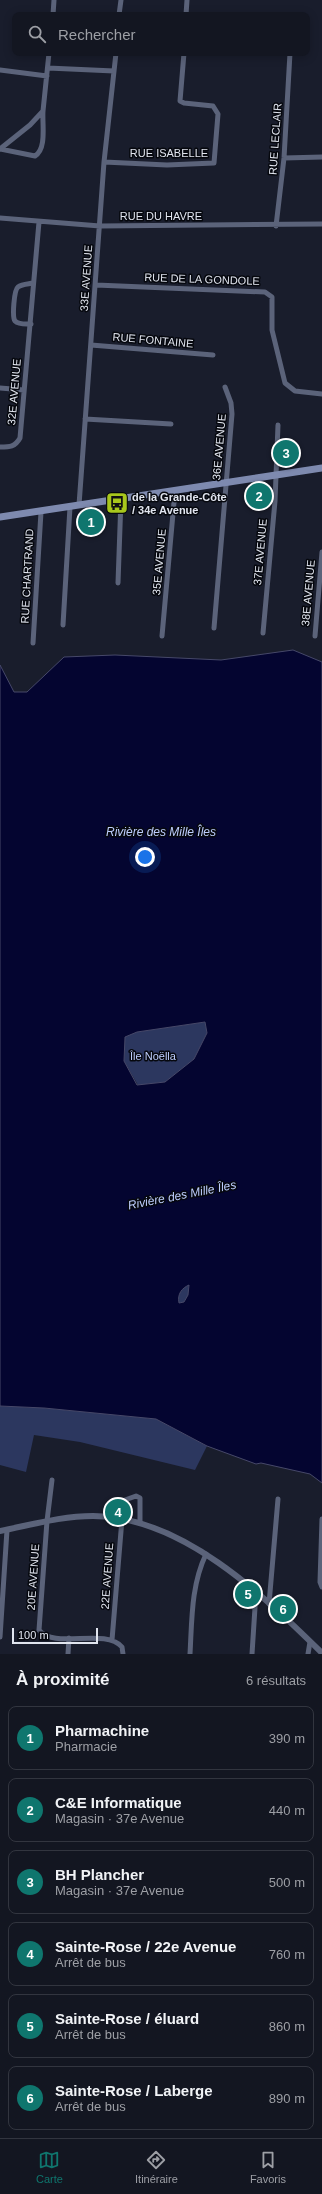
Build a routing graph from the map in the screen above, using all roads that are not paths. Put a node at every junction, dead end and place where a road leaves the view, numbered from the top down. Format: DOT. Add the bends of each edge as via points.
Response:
graph roads {
  1 [pos="54,0"];
  2 [pos="121,0"];
  3 [pos="187,0"];
  4 [pos="53,12"];
  5 [pos="119,12"];
  6 [pos="186,12"];
  7 [pos="49,56"];
  8 [pos="116,56"];
  9 [pos="184,56"];
  10 [pos="290,56"];
  11 [pos="48,68"];
  12 [pos="0,70"];
  13 [pos="114,71"];
  14 [pos="47,76"];
  15 [pos="43,111"];
  16 [pos="0,149"];
  17 [pos="284,158"];
  18 [pos="322,158"];
  19 [pos="104,162"];
  20 [pos="0,218"];
  21 [pos="39,222"];
  22 [pos="322,224"];
  23 [pos="100,226"];
  24 [pos="276,226"];
  25 [pos="33,283"];
  26 [pos="96,285"];
  27 [pos="31,324"];
  28 [pos="91,345"];
  29 [pos="213,355"];
  30 [pos="225,387"];
  31 [pos="0,388"];
  32 [pos="24,390"];
  33 [pos="322,394"];
  34 [pos="85,419"];
  35 [pos="171,424"];
  36 [pos="278,425"];
  37 [pos="0,447"];
  38 [pos="322,468"];
  39 [pos="275,476"];
  40 [pos="226,484"];
  41 [pos="175,490"];
  42 [pos="121,499"];
  43 [pos="79,505"];
  44 [pos="70,507"];
  45 [pos="41,512"];
  46 [pos="0,517"];
  47 [pos="322,552"];
  48 [pos="118,583"];
  49 [pos="63,625"];
  50 [pos="214,628"];
  51 [pos="264,633"];
  52 [pos="162,636"];
  53 [pos="315,636"];
  54 [pos="33,643"];
  55 [pos="52,1480"];
  56 [pos="278,1499"];
  57 [pos="107,1517"];
  58 [pos="122,1519"];
  59 [pos="322,1519"];
  60 [pos="47,1521"];
  61 [pos="140,1523"];
  62 [pos="3,1530"];
  63 [pos="206,1554"];
  64 [pos="322,1587"];
  65 [pos="256,1592"];
  66 [pos="269,1604"];
  67 [pos="0,1637"];
  68 [pos="69,1638"];
  69 [pos="112,1640"];
  70 [pos="310,1642"];
  71 [pos="322,1653"];
  72 [pos="68,1654"];
  73 [pos="123,1654"];
  74 [pos="190,1654"];
  75 [pos="252,1654"];
  76 [pos="308,1654"];
  1 -- 4 [label="street"];
  2 -- 5 [label="street"];
  3 -- 6 [label="street"];
  7 -- 11 [label="street"];
  8 -- 13 [label="street, 33E AVENUE"];
  9 -- 19 [label="street, RUE ISABELLE" via="180,100 184,103 213,106 218,114 214,163 167,165"];
  10 -- 17 [label="street, RUE LECLAIR"];
  11 -- 13 [label="street"];
  11 -- 14 [label="street"];
  12 -- 14 [label="street"];
  13 -- 19 [label="street, 33E AVENUE"];
  14 -- 15 [label="street"];
  15 -- 16 [label="street"];
  15 -- 16 [label="street" via="40,153 35,156"];
  17 -- 18 [label="street"];
  17 -- 24 [label="street, RUE LECLAIR"];
  19 -- 23 [label="street, 33E AVENUE"];
  20 -- 21 [label="street, RUE DU HAVRE"];
  21 -- 23 [label="street, RUE DU HAVRE"];
  21 -- 25 [label="street, 32E AVENUE"];
  22 -- 24 [label="street, RUE DU HAVRE"];
  23 -- 24 [label="street, RUE DU HAVRE"];
  23 -- 26 [label="street, 33E AVENUE"];
  25 -- 27 [label="street, 32E AVENUE"];
  25 -- 27 [label="street" via="19,286 15,290 13,317 22,324"];
  26 -- 28 [label="street, 33E AVENUE"];
  26 -- 33 [label="street, RUE DE LA GONDOLE" via="270,294 272,330 285,383 294,391"];
  27 -- 32 [label="street, 32E AVENUE"];
  28 -- 29 [label="street, RUE FONTAINE"];
  28 -- 34 [label="street, 33E AVENUE"];
  30 -- 40 [label="street, 36E AVENUE" via="232,410"];
  31 -- 32 [label="street"];
  32 -- 37 [label="street, 32E AVENUE" via="20,438 12,447"];
  34 -- 35 [label="street"];
  34 -- 43 [label="street, 33E AVENUE"];
  36 -- 39 [label="street, 37E AVENUE"];
  38 -- 39 [label="main road"];
  39 -- 40 [label="main road"];
  39 -- 51 [label="street, 37E AVENUE"];
  40 -- 41 [label="main road"];
  40 -- 50 [label="street, 36E AVENUE"];
  41 -- 42 [label="main road"];
  41 -- 52 [label="street, 35E AVENUE"];
  42 -- 43 [label="main road"];
  42 -- 48 [label="street"];
  43 -- 44 [label="main road"];
  44 -- 45 [label="main road"];
  44 -- 49 [label="street"];
  45 -- 46 [label="main road"];
  45 -- 54 [label="street, RUE CHARTRAND"];
  47 -- 53 [label="street, 38E AVENUE"];
  55 -- 60 [label="street"];
  56 -- 66 [label="street"];
  57 -- 58 [label="street"];
  57 -- 60 [label="street"];
  57 -- 61 [label="street" via="114,1504 136,1496 140,1498"];
  58 -- 61 [label="street"];
  58 -- 69 [label="street, 22E AVENUE"];
  59 -- 64 [label="street"];
  60 -- 62 [label="street"];
  60 -- 68 [label="street, 20E AVENUE" via="39,1630 48,1638"];
  61 -- 63 [label="street"];
  62 -- 67 [label="street"];
  63 -- 65 [label="street"];
  63 -- 74 [label="street" via="197,1572 194,1588"];
  65 -- 66 [label="street"];
  65 -- 75 [label="street"];
  66 -- 70 [label="street"];
  68 -- 69 [label="street, 20E AVENUE"];
  68 -- 72 [label="street"];
  69 -- 73 [label="street" via="122,1647"];
  70 -- 71 [label="street"];
  70 -- 76 [label="street"];
}
